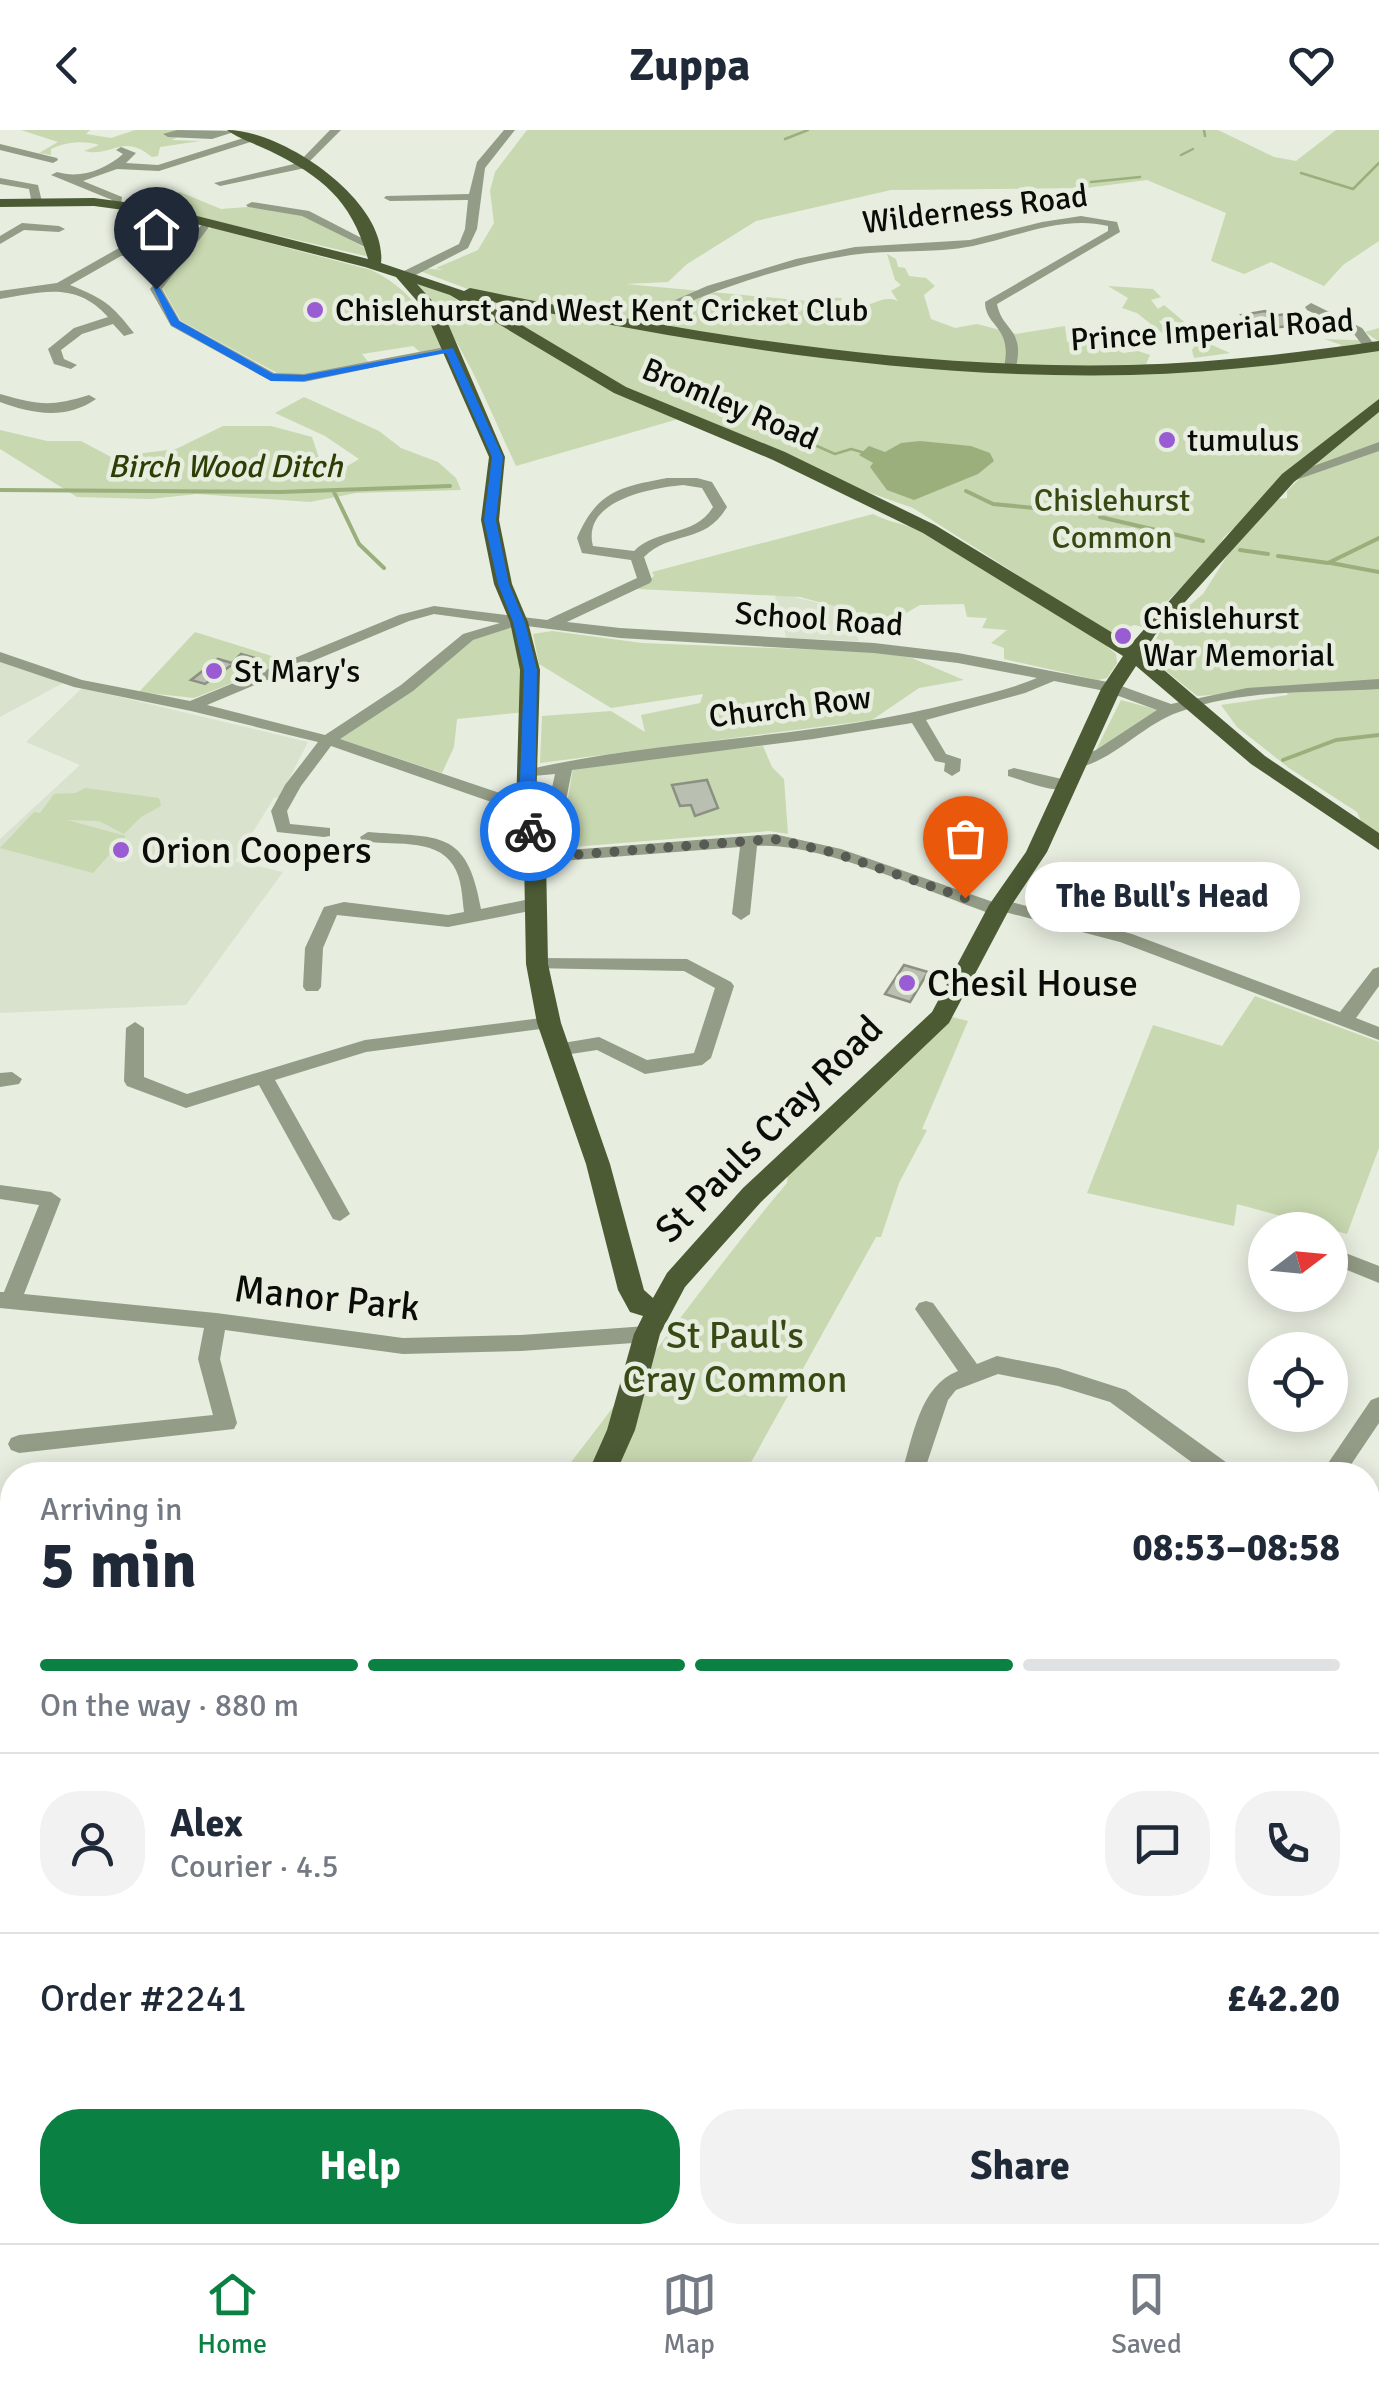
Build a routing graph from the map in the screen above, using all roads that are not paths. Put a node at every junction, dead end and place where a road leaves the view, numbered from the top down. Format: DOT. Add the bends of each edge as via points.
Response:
graph roads {
  1 [pos="234,130"];
  2 [pos="336,130"];
  3 [pos="510,130"];
  4 [pos="168,134"];
  5 [pos="253,138"];
  6 [pos="0,147"];
  7 [pos="121,150"];
  8 [pos="53,160"];
  9 [pos="116,166"];
  10 [pos="308,166"];
  11 [pos="56,175"];
  12 [pos="0,181"];
  13 [pos="74,181"];
  14 [pos="220,184"];
  15 [pos="242,188"];
  16 [pos="475,197"];
  17 [pos="390,198"];
  18 [pos="30,202"];
  19 [pos="0,203"];
  20 [pos="115,204"];
  21 [pos="252,206"];
  22 [pos="206,223"];
  23 [pos="1056,224"];
  24 [pos="22,226"];
  25 [pos="59,229"];
  26 [pos="125,233"];
  27 [pos="1076,241"];
  28 [pos="0,244"];
  29 [pos="371,246"];
  30 [pos="128,250"];
  31 [pos="180,253"];
  32 [pos="370,264"];
  33 [pos="406,275"];
  34 [pos="60,286"];
  35 [pos="455,292"];
  36 [pos="0,296"];
  37 [pos="1311,307"];
  38 [pos="118,318"];
  39 [pos="628,323"];
  40 [pos="128,333"];
  41 [pos="1375,346"];
  42 [pos="450,350"];
  43 [pos="71,365"];
  44 [pos="1010,367"];
  45 [pos="0,398"];
  46 [pos="89,400"];
  47 [pos="1379,404"];
  48 [pos="1379,446"];
  49 [pos="1288,478"];
  50 [pos="637,556"];
  51 [pos="509,599"];
  52 [pos="453,612"];
  53 [pos="519,622"];
  54 [pos="548,625"];
  55 [pos="1132,654"];
  56 [pos="0,657"];
  57 [pos="1054,675"];
  58 [pos="1379,684"];
  59 [pos="1112,689"];
  60 [pos="1194,703"];
  61 [pos="191,706"];
  62 [pos="1170,710"];
  63 [pos="918,719"];
  64 [pos="328,740"];
  65 [pos="1078,764"];
  66 [pos="565,766"];
  67 [pos="952,772"];
  68 [pos="1014,773"];
  69 [pos="528,781"];
  70 [pos="1069,785"];
  71 [pos="488,794"];
  72 [pos="526,808"];
  73 [pos="324,832"];
  74 [pos="368,837"];
  75 [pos="748,839"];
  76 [pos="1379,843"];
  77 [pos="540,857"];
  78 [pos="535,904"];
  79 [pos="999,907"];
  80 [pos="741,914"];
  81 [pos="474,916"];
  82 [pos="537,964"];
  83 [pos="1379,973"];
  84 [pos="312,987"];
  85 [pos="1343,1022"];
  86 [pos="549,1023"];
  87 [pos="134,1028"];
  88 [pos="1379,1034"];
  89 [pos="558,1050"];
  90 [pos="264,1079"];
  91 [pos="0,1192"];
  92 [pos="340,1214"];
  93 [pos="1348,1262"];
  94 [pos="1379,1275"];
  95 [pos="6,1300"];
  96 [pos="926,1309"];
  97 [pos="216,1321"];
  98 [pos="653,1322"];
  99 [pos="971,1372"];
  100 [pos="1379,1406"];
  101 [pos="19,1444"];
  102 [pos="607,1462"];
  103 [pos="916,1462"];
  104 [pos="1208,1462"];
  105 [pos="1340,1462"];
  1 -- 4 [label="street" via="198,139 182,131"];
  1 -- 5 [label="main road"];
  2 -- 10 [label="street"];
  3 -- 16 [label="street" via="484,156"];
  5 -- 9 [label="street" via="148,169"];
  5 -- 10 [label="main road"];
  6 -- 8 [label="street"];
  7 -- 9 [label="street" via="131,153"];
  9 -- 13 [label="street"];
  10 -- 14 [label="street"];
  10 -- 15 [label="street"];
  10 -- 29 [label="main road" via="352,204"];
  11 -- 13 [label="street"];
  12 -- 18 [label="street" via="34,187"];
  13 -- 20 [label="street" via="118,199"];
  16 -- 17 [label="street"];
  16 -- 33 [label="street" via="464,246"];
  18 -- 19 [label="main road, Bromley Road"];
  18 -- 20 [label="main road, Bromley Road"];
  18 -- 24 [label="street"];
  20 -- 22 [label="main road, Bromley Road"];
  21 -- 29 [label="street" via="305,214"];
  22 -- 31 [label="street"];
  22 -- 32 [label="main road, Bromley Road"];
  23 -- 27 [label="street"];
  23 -- 27 [label="street, Wilderness Road" via="1100,220 1115,226 1114,232"];
  23 -- 39 [label="street, Wilderness Road" via="969,243 804,260 709,287"];
  24 -- 25 [label="street"];
  24 -- 28 [label="street"];
  26 -- 30 [label="street"];
  27 -- 44 [label="street, Wilderness Road" via="991,302 1015,348"];
  29 -- 32 [label="main road" via="376,260"];
  30 -- 31 [label="street"];
  30 -- 34 [label="street"];
  31 -- 42 [label="street" via="156,289 175,322 271,378 304,378"];
  32 -- 33 [label="main road, Bromley Road"];
  33 -- 35 [label="main road, Bromley Road"];
  33 -- 42 [label="main road"];
  34 -- 36 [label="street"];
  34 -- 38 [label="street" via="100,301"];
  35 -- 39 [label="main road, Prince Imperial Road"];
  35 -- 55 [label="main road, Bromley Road" via="620,390 930,529"];
  37 -- 41 [label="street"];
  38 -- 40 [label="street"];
  38 -- 43 [label="street" via="78,330 54,348 58,361"];
  39 -- 44 [label="main road, Prince Imperial Road" via="876,358"];
  41 -- 44 [label="main road, Prince Imperial Road" via="1163,367"];
  42 -- 51 [label="main road" via="497,457 490,520"];
  45 -- 46 [label="street" via="39,412"];
  47 -- 49 [label="main road, St Pauls Cray Road"];
  48 -- 49 [label="street"];
  49 -- 55 [label="main road, St Pauls Cray Road"];
  50 -- 50 [label="street" via="587,550 584,538 599,507 614,496 660,484 708,484 718,501 714,519"];
  50 -- 54 [label="street" via="644,580"];
  51 -- 52 [label="street"];
  51 -- 53 [label="main road"];
  52 -- 53 [label="street, School Road"];
  52 -- 61 [label="street" via="404,618"];
  53 -- 54 [label="street, School Road"];
  53 -- 64 [label="street" via="468,637"];
  53 -- 69 [label="main road" via="530,670"];
  54 -- 57 [label="street, School Road" via="874,648"];
  55 -- 59 [label="main road, St Pauls Cray Road"];
  55 -- 60 [label="main road, Bromley Road"];
  56 -- 61 [label="street" via="78,684"];
  57 -- 59 [label="street, School Road"];
  57 -- 63 [label="street, Church Row"];
  58 -- 60 [label="street"];
  59 -- 62 [label="street, School Road"];
  59 -- 65 [label="main road, St Pauls Cray Road"];
  60 -- 62 [label="street"];
  60 -- 76 [label="main road, Bromley Road" via="1258,760"];
  61 -- 64 [label="street"];
  62 -- 65 [label="street"];
  63 -- 66 [label="street, Church Row"];
  63 -- 67 [label="street" via="942,758 954,759"];
  64 -- 71 [label="street"];
  64 -- 73 [label="street" via="280,811 283,828"];
  65 -- 70 [label="main road, St Pauls Cray Road"];
  66 -- 69 [label="street, Church Row"];
  66 -- 77 [label="street"];
  68 -- 70 [label="street"];
  69 -- 71 [label="street, Church Row"];
  69 -- 72 [label="main road"];
  70 -- 79 [label="main road, St Pauls Cray Road"];
  71 -- 72 [label="street"];
  72 -- 77 [label="main road"];
  74 -- 81 [label="street" via="448,850 462,862"];
  75 -- 77 [label="street"];
  75 -- 79 [label="street" via="835,853"];
  75 -- 80 [label="street"];
  77 -- 78 [label="main road"];
  78 -- 81 [label="street"];
  78 -- 82 [label="main road"];
  79 -- 85 [label="street" via="1126,938"];
  79 -- 98 [label="main road, St Pauls Cray Road" via="933,1027 752,1195 676,1280"];
  81 -- 84 [label="street" via="425,921 330,911 314,948"];
  82 -- 86 [label="main road"];
  82 -- 89 [label="street" via="687,965 725,986 702,1058 645,1067 599,1044"];
  83 -- 85 [label="street"];
  85 -- 88 [label="street"];
  86 -- 89 [label="main road"];
  86 -- 90 [label="street" via="366,1046"];
  87 -- 90 [label="street" via="134,1081 186,1101"];
  89 -- 98 [label="main road" via="598,1164 631,1290"];
  90 -- 92 [label="street"];
  91 -- 95 [label="street" via="51,1199 41,1234"];
  93 -- 94 [label="street"];
  95 -- 97 [label="street, Manor Park"];
  96 -- 99 [label="street"];
  97 -- 98 [label="street, Manor Park" via="403,1346 521,1343"];
  97 -- 101 [label="street" via="210,1359 226,1423"];
  98 -- 102 [label="main road, St Pauls Cray Road"];
  99 -- 103 [label="street" via="938,1397"];
  99 -- 104 [label="street" via="997,1365 1118,1396"];
  100 -- 105 [label="street"];
}
